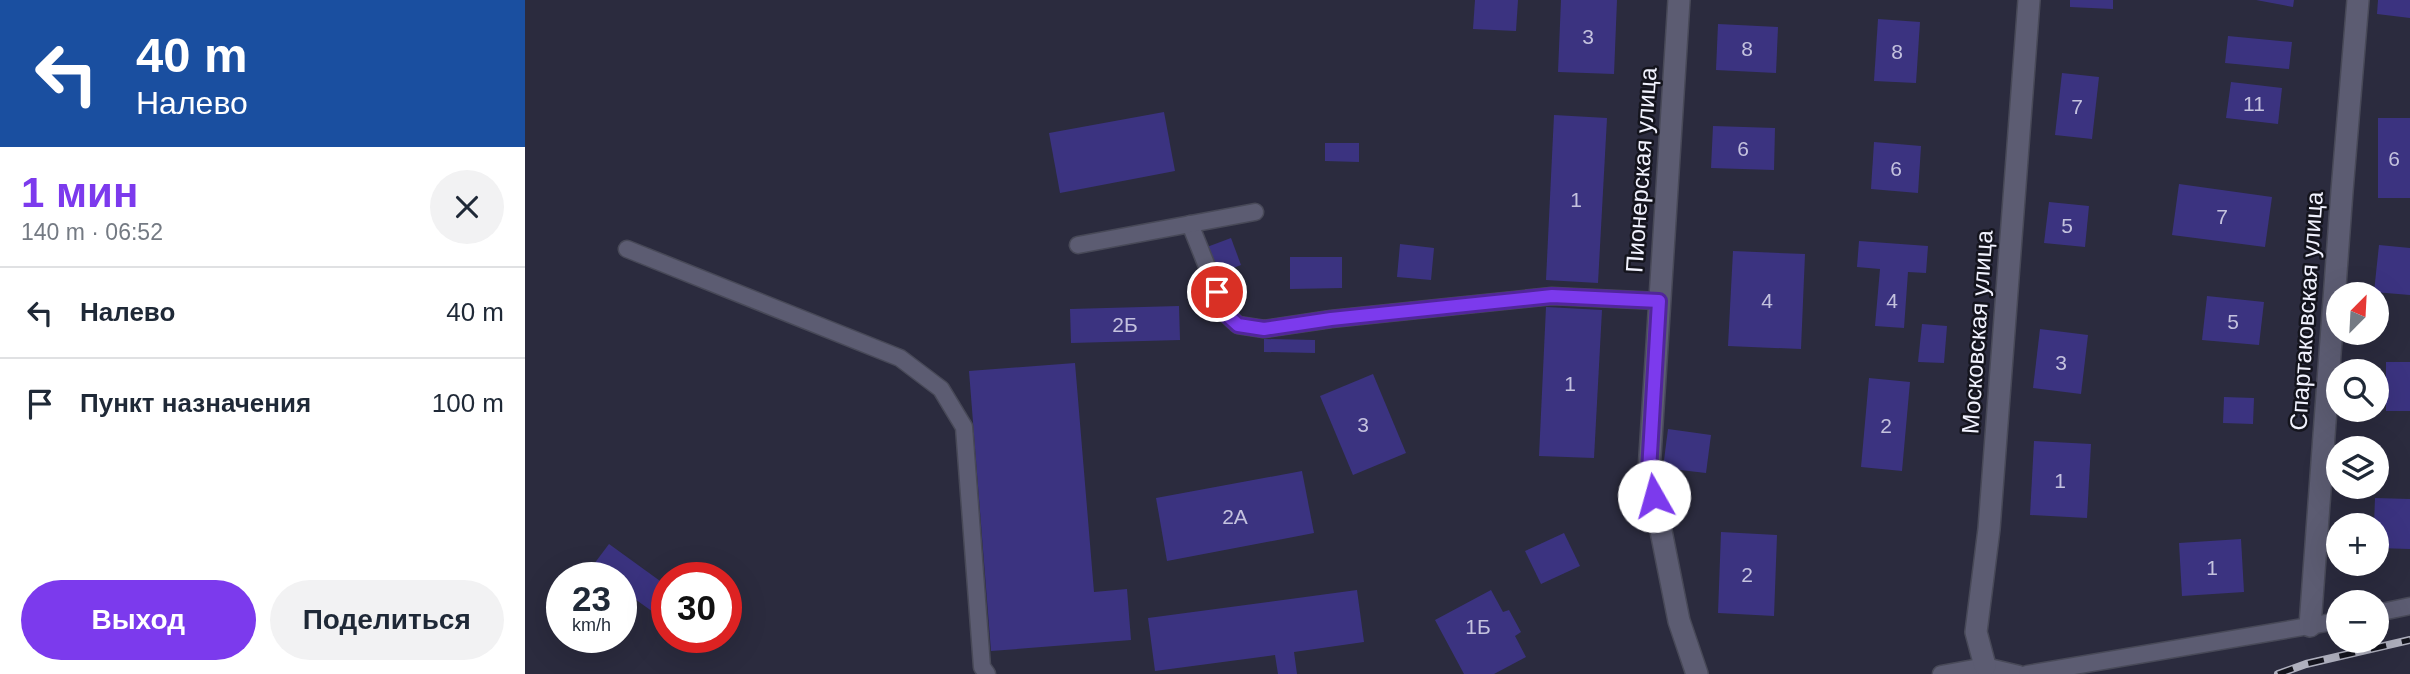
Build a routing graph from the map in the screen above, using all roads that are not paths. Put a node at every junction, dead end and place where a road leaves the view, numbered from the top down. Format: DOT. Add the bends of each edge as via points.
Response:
graph roads {
  1 [pos="1679,0"];
  2 [pos="2029,0"];
  3 [pos="2358,0"];
  4 [pos="1255,212"];
  5 [pos="1190,224"];
  6 [pos="1078,245"];
  7 [pos="627,248"];
  8 [pos="1659,301"];
  9 [pos="2410,606"];
  10 [pos="2389,610"];
  11 [pos="2326,623"];
  12 [pos="2309,626"];
  13 [pos="1985,666"];
  14 [pos="987,674"];
  15 [pos="1697,674"];
  16 [pos="1941,674"];
  17 [pos="2019,674"];
  18 [pos="2027,674"];
  1 -- 8 [label="street, Пионерская улица"];
  2 -- 13 [label="street, Московская улица" via="1989,529 1976,632"];
  3 -- 12 [label="street, Спартаковская улица"];
  4 -- 5 [label="lane"];
  5 -- 6 [label="lane"];
  5 -- 8 [label="lane" via="1226,314 1238,325 1264,329 1552,296"];
  7 -- 14 [label="lane" via="900,358 941,389 964,426 982,667"];
  8 -- 15 [label="street, Пионерская улица" via="1649,471 1679,621"];
  9 -- 10 [label="lane"];
  11 -- 12 [label="lane"];
  12 -- 18 [label="lane"];
  13 -- 16 [label="lane"];
  13 -- 17 [label="lane"];
}
